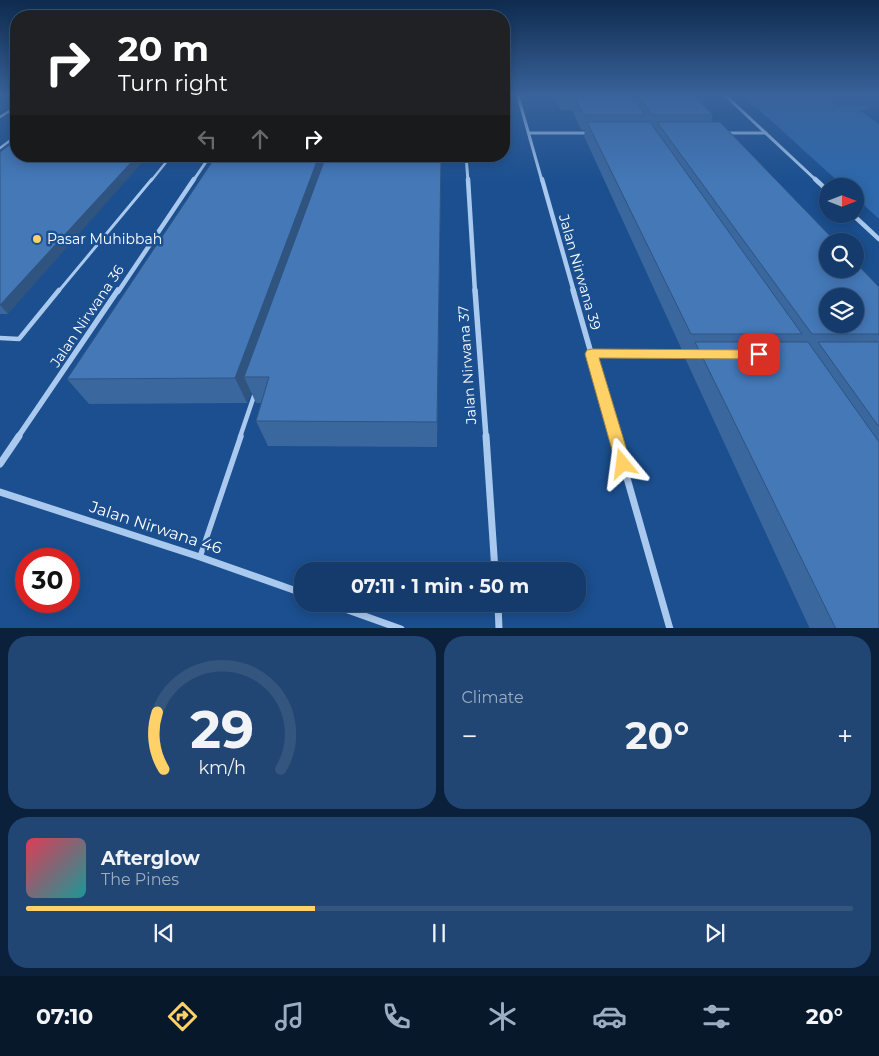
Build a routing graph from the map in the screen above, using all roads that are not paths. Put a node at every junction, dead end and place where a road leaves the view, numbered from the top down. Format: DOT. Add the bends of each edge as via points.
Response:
graph roads {
  1 [pos="527,125"];
  2 [pos="758,125"];
  3 [pos="529,133"];
  4 [pos="597,133"];
  5 [pos="720,133"];
  6 [pos="766,133"];
  7 [pos="166,162"];
  8 [pos="207,162"];
  9 [pos="466,162"];
  10 [pos="819,183"];
  11 [pos="862,223"];
  12 [pos="879,239"];
  13 [pos="0,338"];
  14 [pos="592,354"];
  15 [pos="699,354"];
  16 [pos="256,390"];
  17 [pos="0,464"];
  18 [pos="0,492"];
  19 [pos="200,557"];
  20 [pos="494,562"];
  21 [pos="294,590"];
  22 [pos="355,612"];
  23 [pos="498,612"];
  24 [pos="401,628"];
  25 [pos="499,628"];
  26 [pos="670,628"];
  1 -- 3 [label="street, Jalan Nirwana 39"];
  2 -- 6 [label="street"];
  3 -- 4 [label="street"];
  3 -- 14 [label="street, Jalan Nirwana 39"];
  5 -- 6 [label="street"];
  6 -- 10 [label="street"];
  7 -- 13 [label="lane" via="19,339"];
  8 -- 17 [label="street, Jalan Nirwana 36"];
  9 -- 20 [label="street, Jalan Nirwana 37"];
  11 -- 12 [label="street"];
  14 -- 15 [label="lane"];
  14 -- 26 [label="street, Jalan Nirwana 39"];
  16 -- 19 [label="lane"];
  18 -- 19 [label="street, Jalan Nirwana 46"];
  19 -- 21 [label="street, Jalan Nirwana 46"];
  22 -- 24 [label="street"];
  23 -- 25 [label="street"];
}
